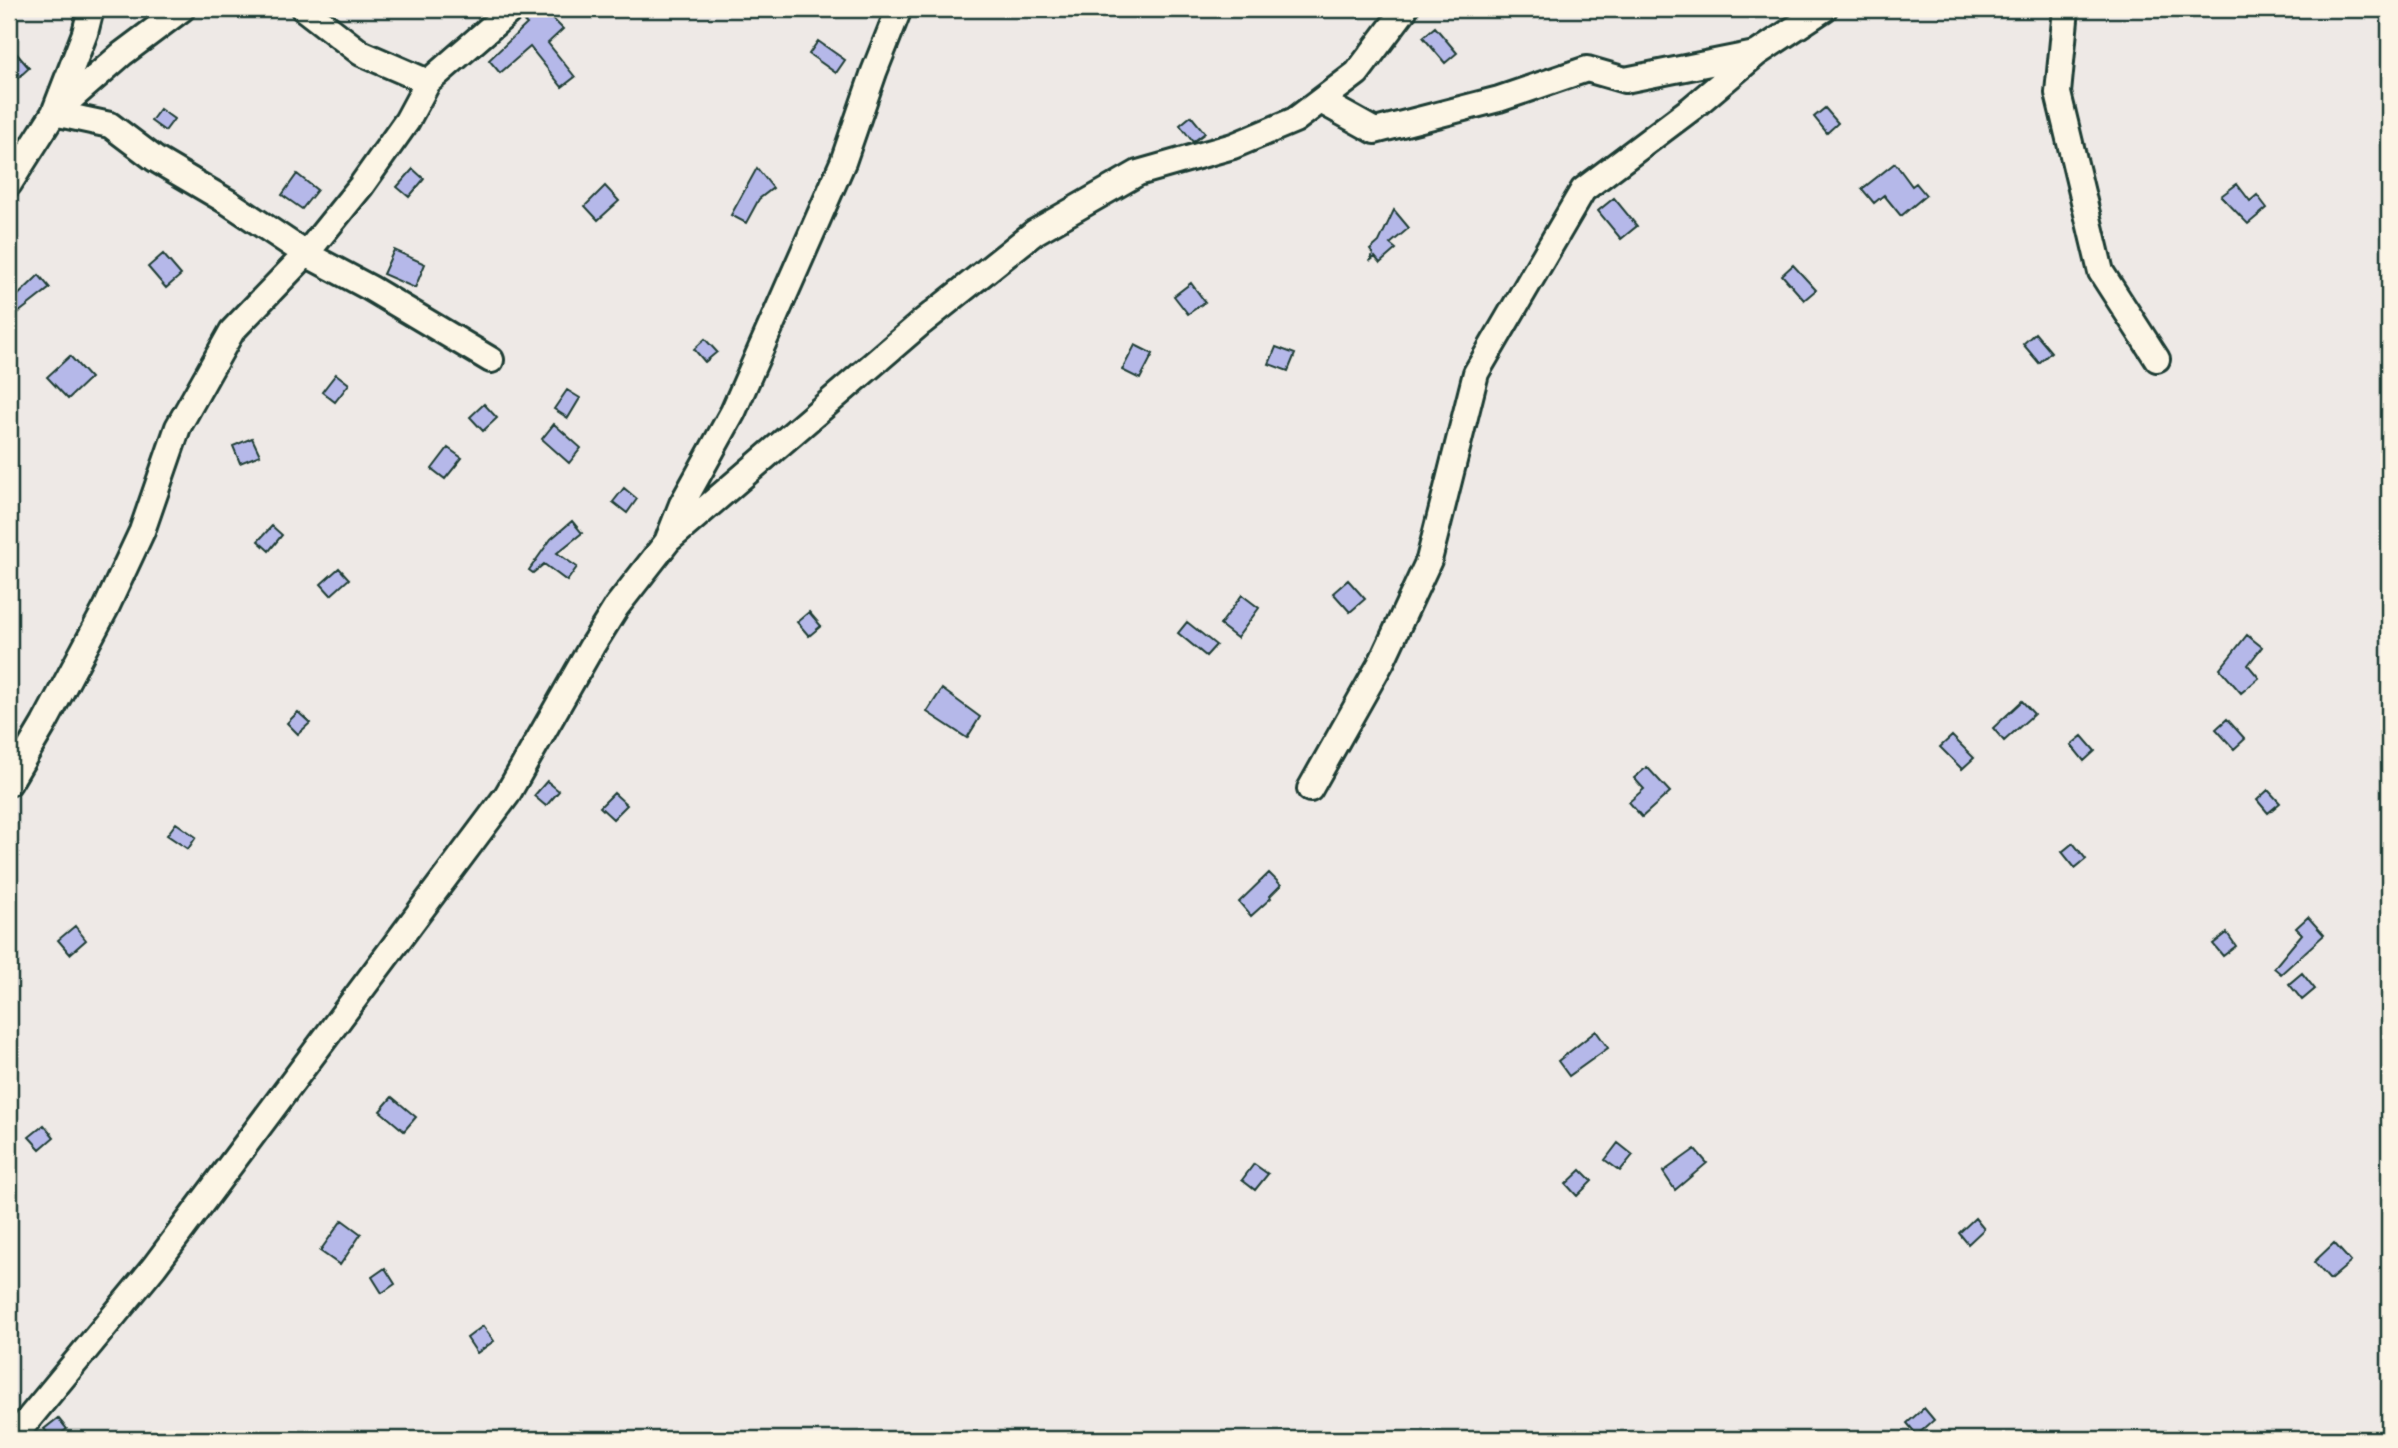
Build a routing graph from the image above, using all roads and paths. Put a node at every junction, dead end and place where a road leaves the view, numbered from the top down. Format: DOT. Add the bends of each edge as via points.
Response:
graph roads {
  1 [pos="92,9"];
  2 [pos="182,9"];
  3 [pos="304,9"];
  4 [pos="512,9"];
  5 [pos="899,9"];
  6 [pos="1405,9"];
  7 [pos="1824,9"];
  8 [pos="2066,9"];
  9 [pos="1756,54"];
  10 [pos="428,82"];
  11 [pos="1321,100"];
  12 [pos="54,113"];
  13 [pos="9,184"];
  14 [pos="306,254"];
  15 [pos="2157,359"];
  16 [pos="491,360"];
  17 [pos="667,542"];
  18 [pos="9,783"];
  19 [pos="1310,789"];
  20 [pos="12,1439"];
  1 -- 12 [label="street"];
  2 -- 12 [label="street"];
  3 -- 10 [label="street" via="361,53"];
  4 -- 10 [label="street"];
  5 -- 17 [label="street" via="843,162 733,412 682,504"];
  6 -- 11 [label="street" via="1357,73"];
  7 -- 9 [label="street"];
  8 -- 15 [label="street" via="2058,93 2101,272"];
  9 -- 11 [label="street" via="1625,80 1587,69 1499,100 1375,131"];
  9 -- 19 [label="street" via="1583,190 1476,373 1429,560 1382,661"];
  10 -- 14 [label="street" via="361,186"];
  11 -- 17 [label="street" via="1295,121 1233,146 1138,173 1035,232 921,323"];
  12 -- 13 [label="street"];
  12 -- 14 [label="street" via="110,125 155,159"];
  14 -- 16 [label="street"];
  14 -- 18 [label="street" via="232,331 184,415 142,531 111,597"];
  17 -- 20 [label="street" via="617,606 499,806 155,1267"];
}
